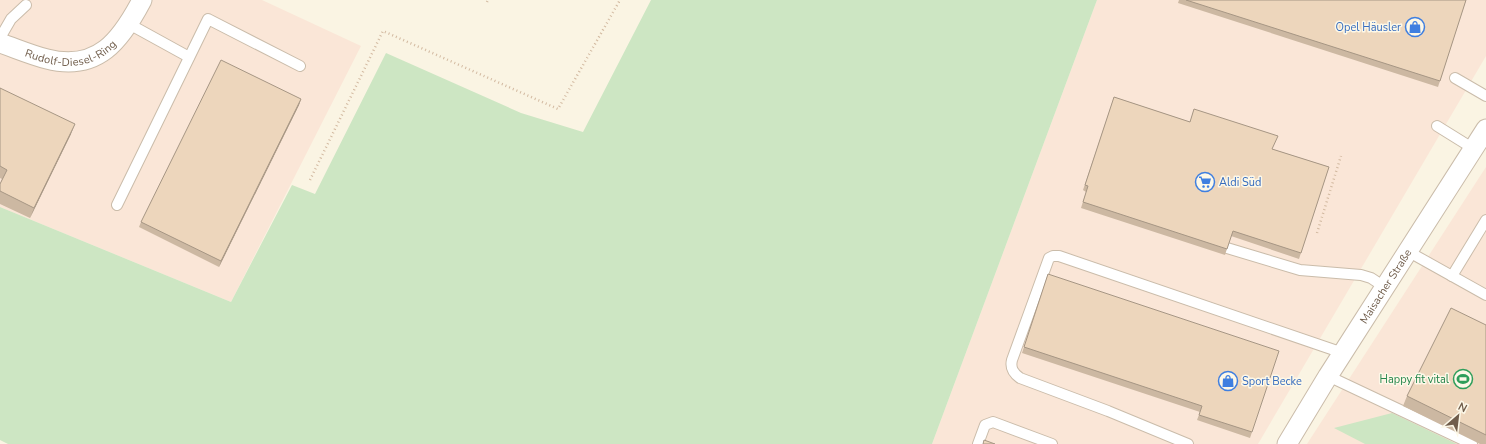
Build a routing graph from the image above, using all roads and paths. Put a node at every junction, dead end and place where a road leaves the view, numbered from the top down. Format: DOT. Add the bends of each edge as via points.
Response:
graph roads {
  1 [pos="142,0"];
  2 [pos="620,0"];
  3 [pos="26,5"];
  4 [pos="129,24"];
  5 [pos="0,38"];
  6 [pos="0,43"];
  7 [pos="189,57"];
  8 [pos="300,66"];
  9 [pos="1455,78"];
  10 [pos="1486,96"];
  11 [pos="1437,126"];
  12 [pos="1486,130"];
  13 [pos="1474,149"];
  14 [pos="1341,156"];
  15 [pos="310,180"];
  16 [pos="117,205"];
  17 [pos="1486,220"];
  18 [pos="1317,233"];
  19 [pos="1228,248"];
  20 [pos="1408,252"];
  21 [pos="1452,276"];
  22 [pos="1386,288"];
  23 [pos="1486,295"];
  24 [pos="1343,352"];
  25 [pos="1328,376"];
  26 [pos="978,444"];
  27 [pos="1052,444"];
  28 [pos="1188,444"];
  29 [pos="1287,444"];
  30 [pos="1472,444"];
  1 -- 4 [label="street, Rudolf-Diesel-Ring"];
  2 -- 15 [label="path" via="558,109 383,31"];
  3 -- 5 [label="lane" via="11,19"];
  4 -- 6 [label="street, Rudolf-Diesel-Ring" via="113,44 95,57 72,62 47,60"];
  4 -- 7 [label="lane"];
  7 -- 8 [label="lane" via="208,19"];
  7 -- 16 [label="lane"];
  9 -- 10 [label="lane"];
  11 -- 13 [label="lane"];
  12 -- 13 [label="street, Maisacher Straße"];
  13 -- 20 [label="street, Maisacher Straße"];
  14 -- 18 [label="path"];
  17 -- 21 [label="lane"];
  19 -- 22 [label="lane" via="1300,270 1361,275"];
  20 -- 21 [label="lane"];
  20 -- 22 [label="street, Maisacher Straße"];
  21 -- 23 [label="lane"];
  22 -- 24 [label="street, Maisacher Straße"];
  24 -- 25 [label="street, Maisacher Straße"];
  24 -- 28 [label="lane" via="1059,256 1049,258 1012,360 1011,366 1015,374"];
  25 -- 29 [label="street, Maisacher Straße"];
  25 -- 30 [label="lane"];
  26 -- 27 [label="lane" via="985,425 993,422"];
}
